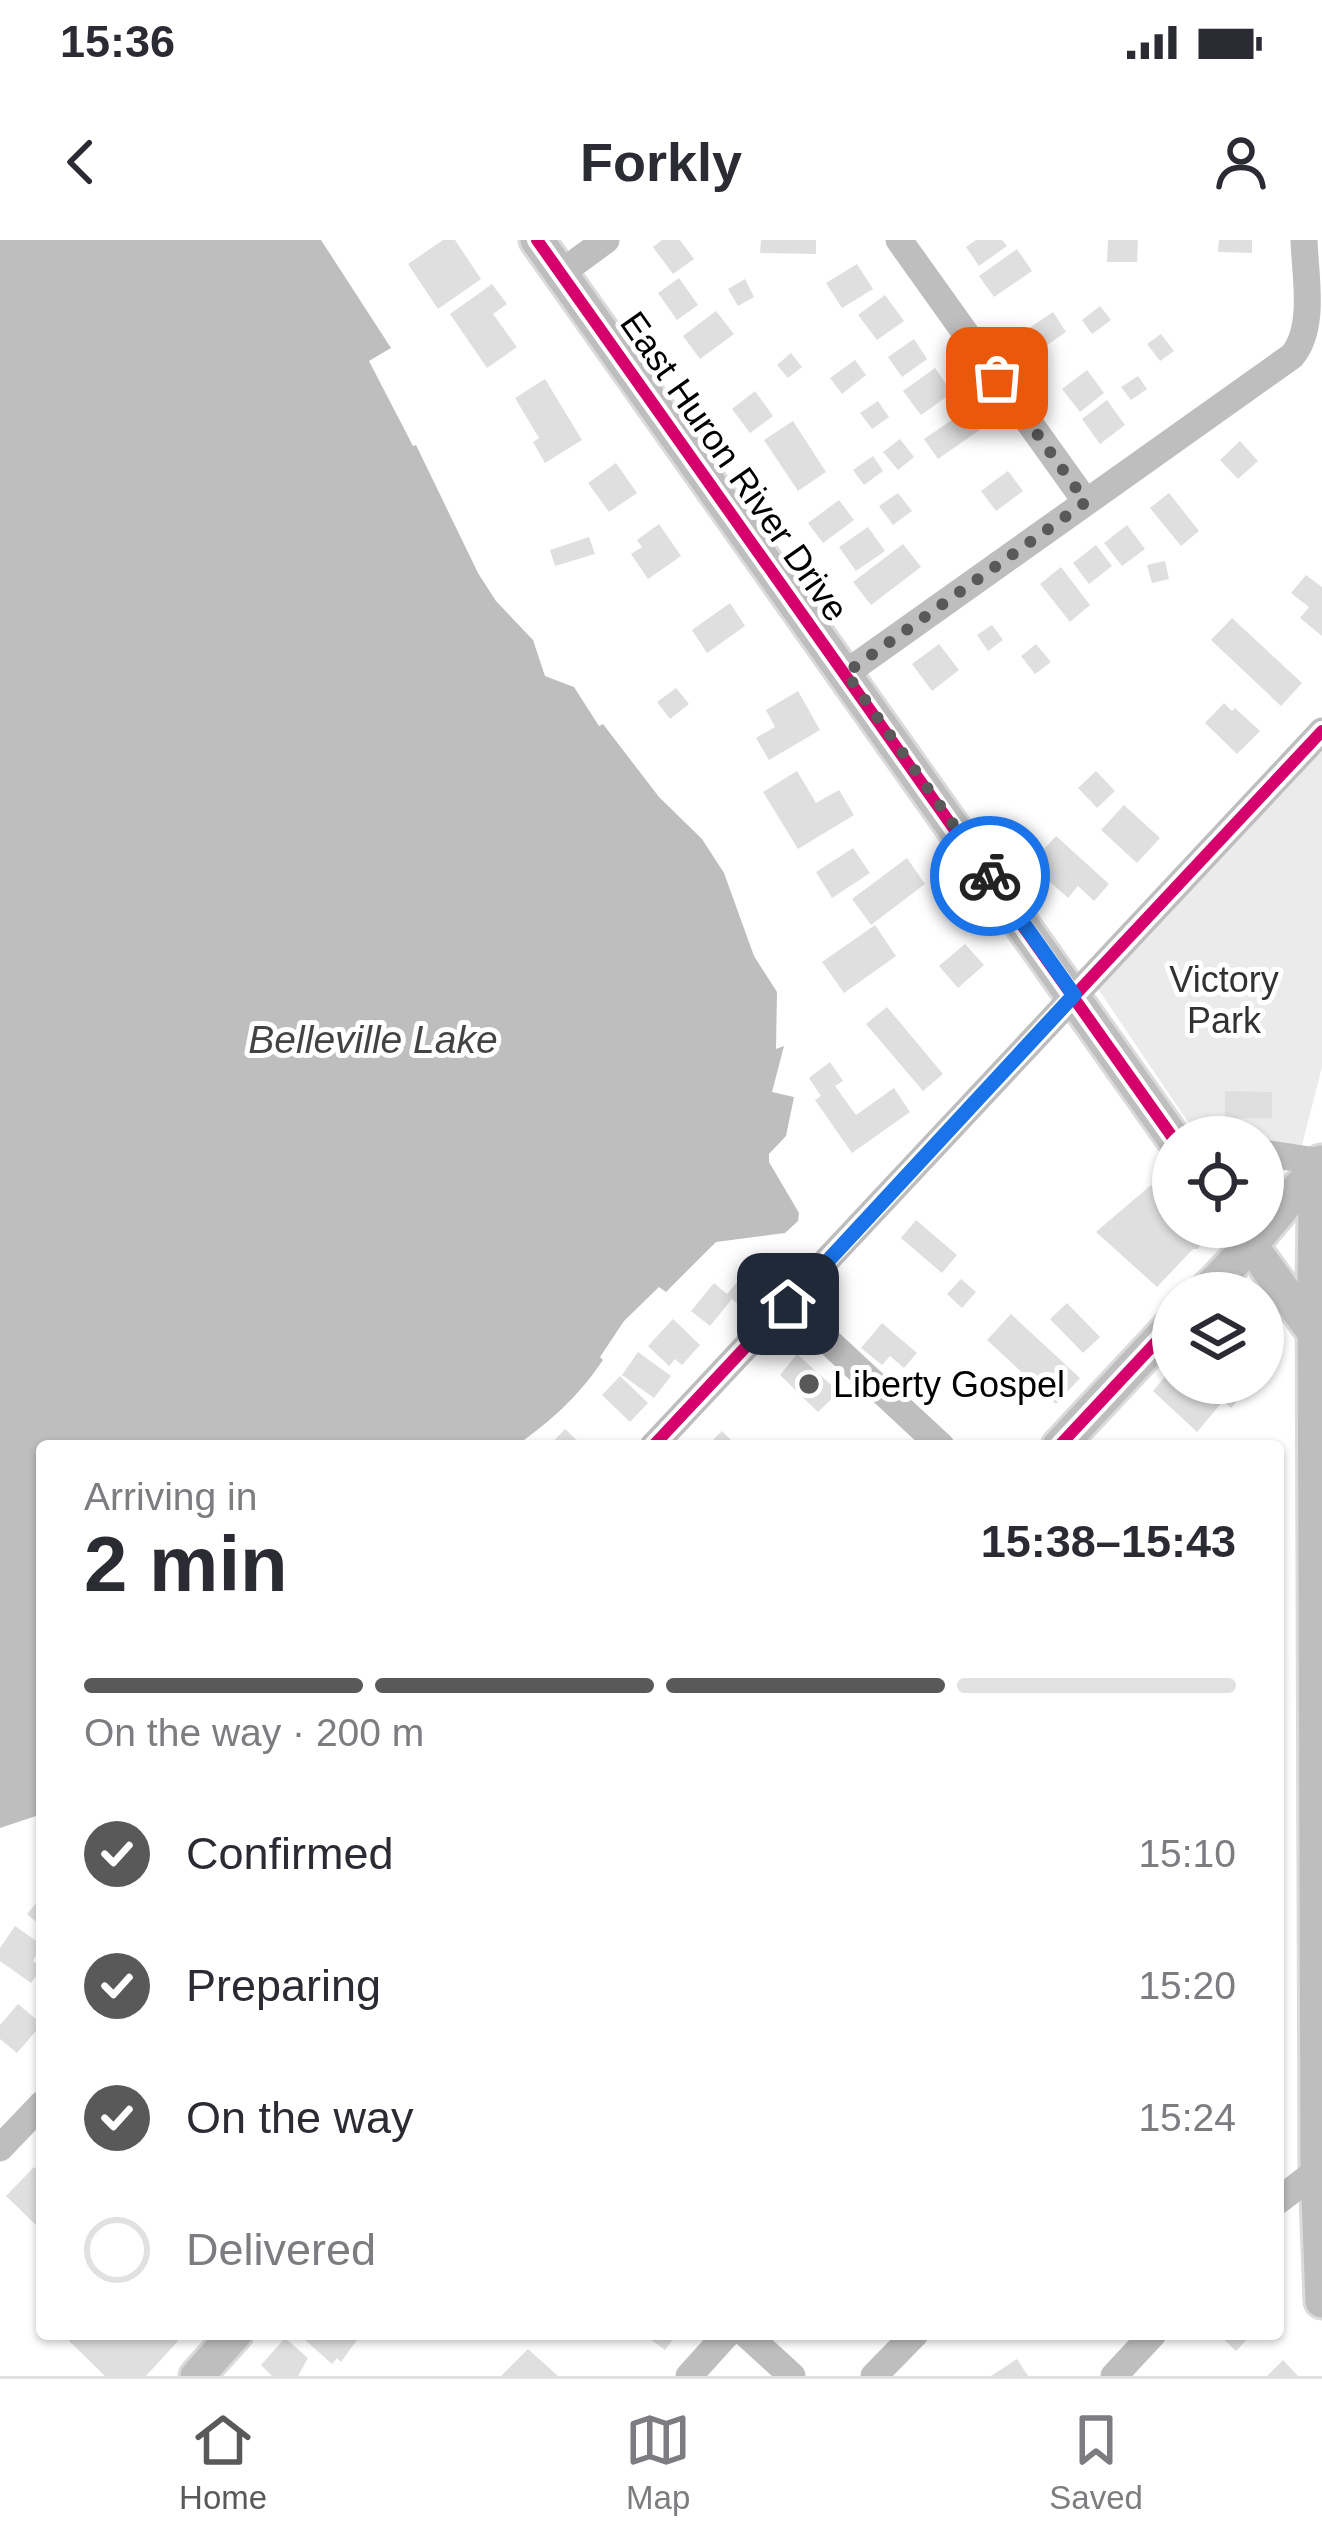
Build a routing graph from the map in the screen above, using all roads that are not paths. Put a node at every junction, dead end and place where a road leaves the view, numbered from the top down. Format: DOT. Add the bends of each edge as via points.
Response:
graph roads {
  1 [pos="537,240"];
  2 [pos="607,240"];
  3 [pos="899,240"];
  4 [pos="1304,240"];
  5 [pos="561,272"];
  6 [pos="1086,502"];
  7 [pos="846,673"];
  8 [pos="1322,731"];
  9 [pos="1074,995"];
  10 [pos="1157,1116"];
  11 [pos="1284,1155"];
  12 [pos="1322,1160"];
  13 [pos="1284,1197"];
  14 [pos="1253,1248"];
  15 [pos="788,1304"];
  16 [pos="1315,1334"];
  17 [pos="1152,1346"];
  18 [pos="659,1440"];
  19 [pos="935,1440"];
  20 [pos="1065,1440"];
  21 [pos="36,2110"];
  22 [pos="0,2148"];
  23 [pos="1317,2170"];
  24 [pos="1284,2196"];
  25 [pos="1320,2258"];
  26 [pos="1322,2301"];
  27 [pos="230,2340"];
  28 [pos="722,2340"];
  29 [pos="753,2340"];
  30 [pos="909,2340"];
  31 [pos="1148,2340"];
  32 [pos="197,2376"];
  33 [pos="689,2376"];
  34 [pos="792,2376"];
  35 [pos="874,2376"];
  36 [pos="1114,2376"];
  1 -- 5 [label="main road, East Huron River Drive"];
  2 -- 5 [label="street"];
  3 -- 6 [label="street"];
  4 -- 6 [label="street" via="1304,338 1292,356"];
  5 -- 7 [label="main road, East Huron River Drive"];
  6 -- 7 [label="street"];
  7 -- 9 [label="main road, East Huron River Drive"];
  8 -- 9 [label="street"];
  9 -- 10 [label="main road, East Huron River Drive"];
  9 -- 15 [label="street"];
  11 -- 12 [label="street"];
  12 -- 13 [label="main road"];
  12 -- 16 [label="main road"];
  14 -- 16 [label="main road"];
  15 -- 18 [label="street"];
  15 -- 19 [label="street"];
  16 -- 23 [label="main road"];
  17 -- 20 [label="main road"];
  21 -- 22 [label="street"];
  23 -- 24 [label="street"];
  23 -- 25 [label="main road"];
  25 -- 26 [label="main road"];
  27 -- 32 [label="main road"];
  28 -- 33 [label="street"];
  29 -- 34 [label="street"];
  30 -- 35 [label="street"];
  31 -- 36 [label="street"];
}
